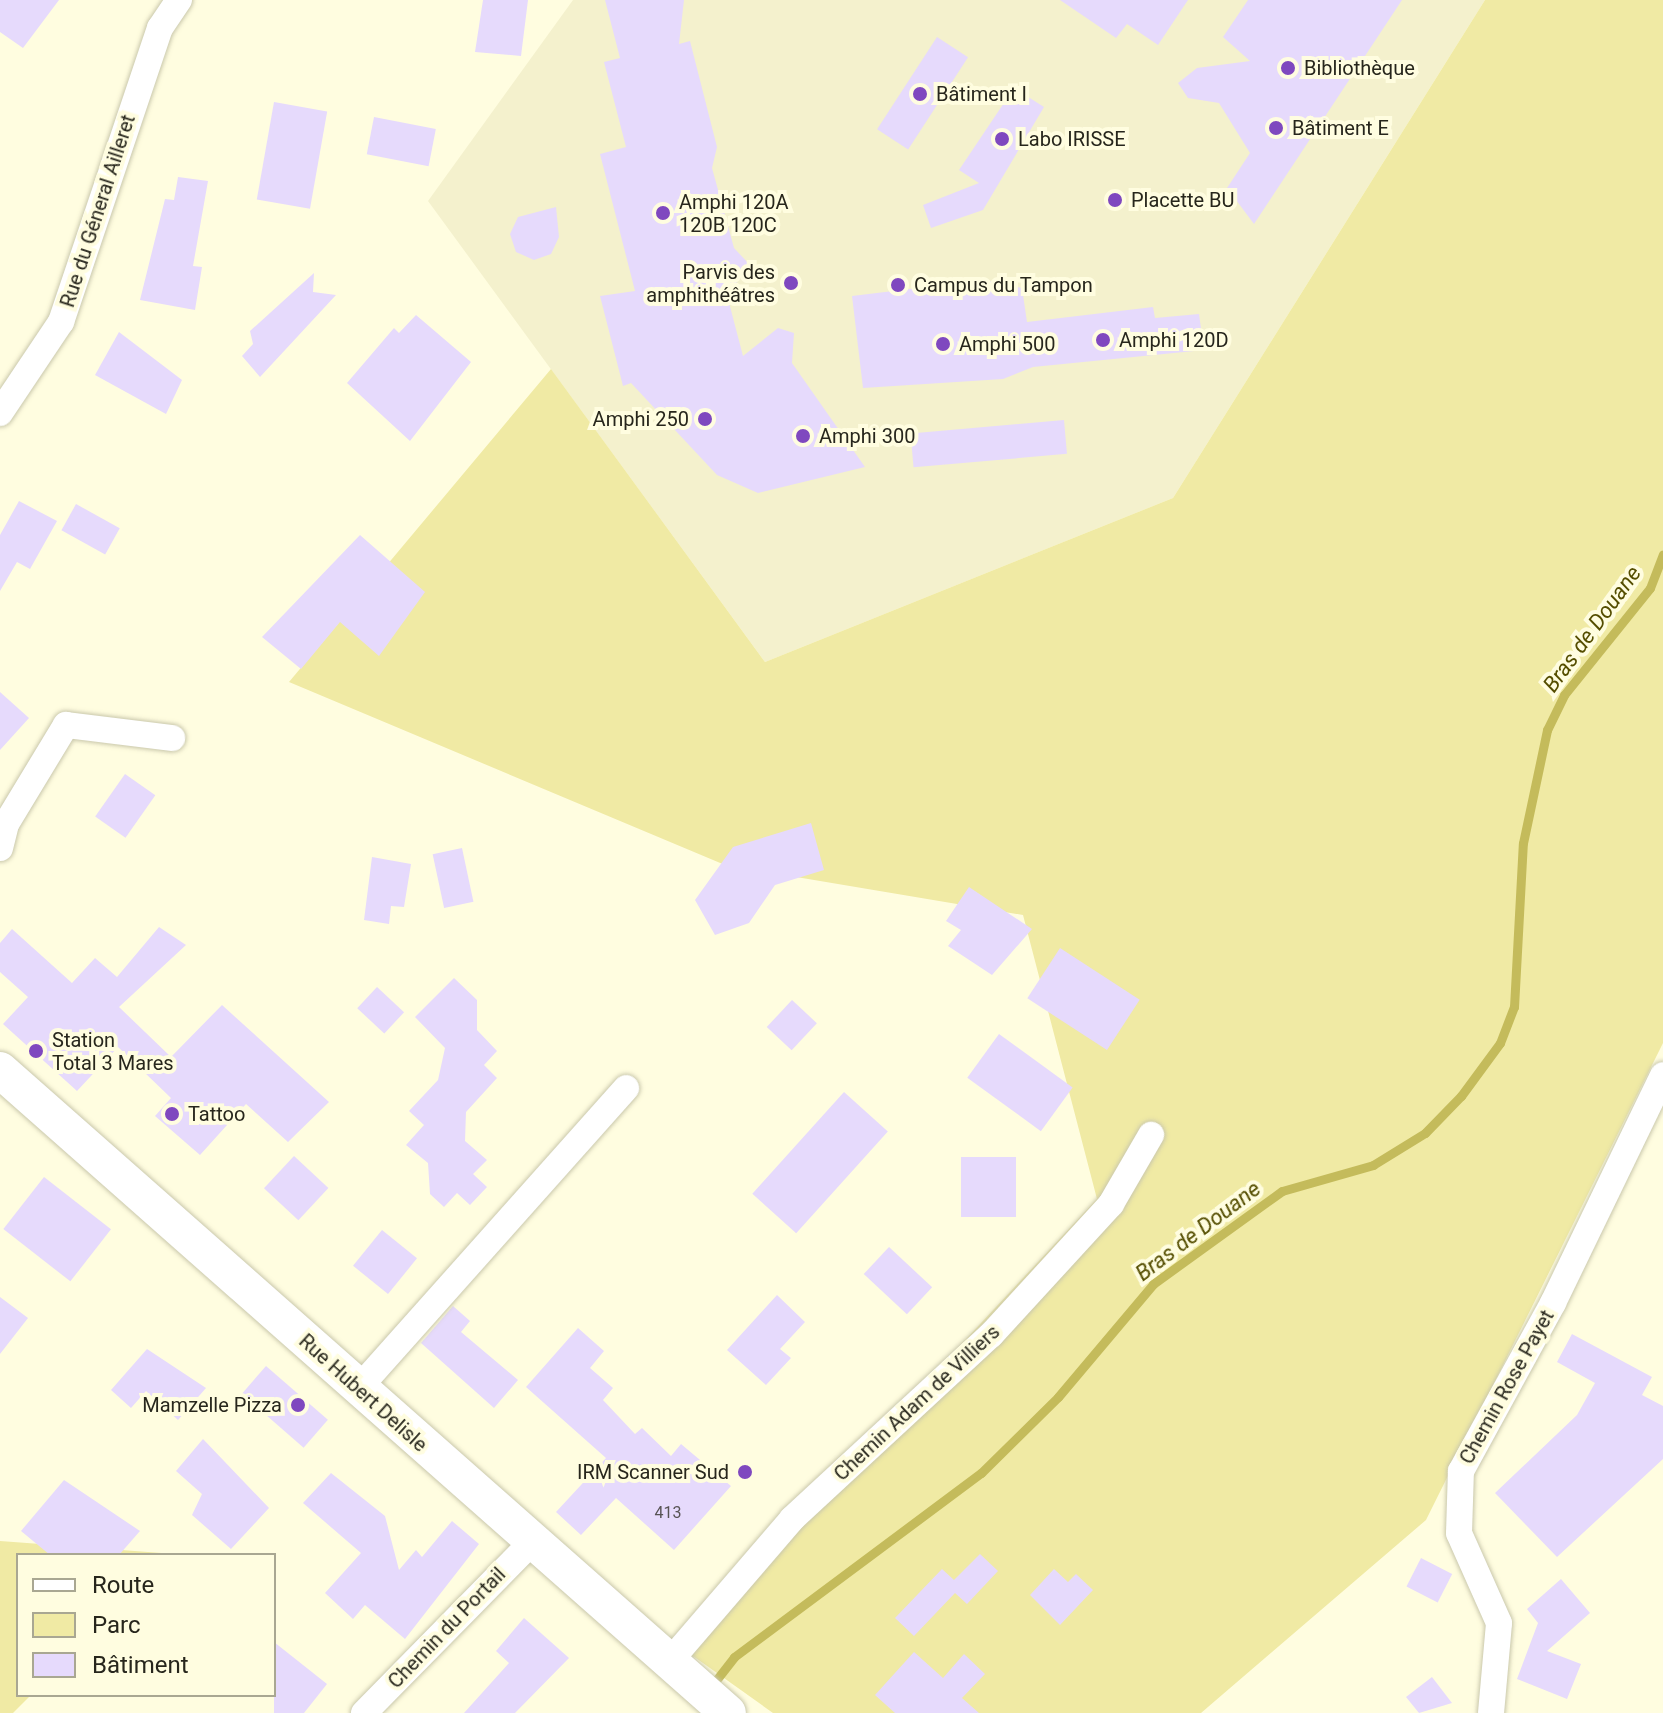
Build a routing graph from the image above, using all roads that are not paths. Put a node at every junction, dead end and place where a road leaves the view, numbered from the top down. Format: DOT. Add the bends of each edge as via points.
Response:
graph roads {
  1 [pos="179,0"];
  2 [pos="0,413"];
  3 [pos="172,738"];
  4 [pos="0,848"];
  5 [pos="0,1070"];
  6 [pos="1663,1075"];
  7 [pos="626,1088"];
  8 [pos="1151,1135"];
  9 [pos="358,1389"];
  10 [pos="530,1544"];
  11 [pos="676,1667"];
  12 [pos="364,1713"];
  13 [pos="728,1713"];
  14 [pos="1491,1713"];
  1 -- 2 [label="street, Rue du Géneral Ailleret" via="160,28 61,322"];
  3 -- 4 [label="street" via="66,725 6,824"];
  5 -- 9 [label="main road, Rue Hubert Delisle"];
  6 -- 14 [label="street, Chemin Rose Payet" via="1553,1303 1461,1471 1459,1533 1499,1623"];
  7 -- 9 [label="street"];
  8 -- 11 [label="street, Chemin Adam de Villiers" via="1101,1215 991,1335 792,1519"];
  9 -- 10 [label="main road, Rue Hubert Delisle"];
  10 -- 11 [label="main road, Rue Hubert Delisle"];
  10 -- 12 [label="street, Chemin du Portail"];
  11 -- 13 [label="main road, Rue Hubert Delisle"];
}
